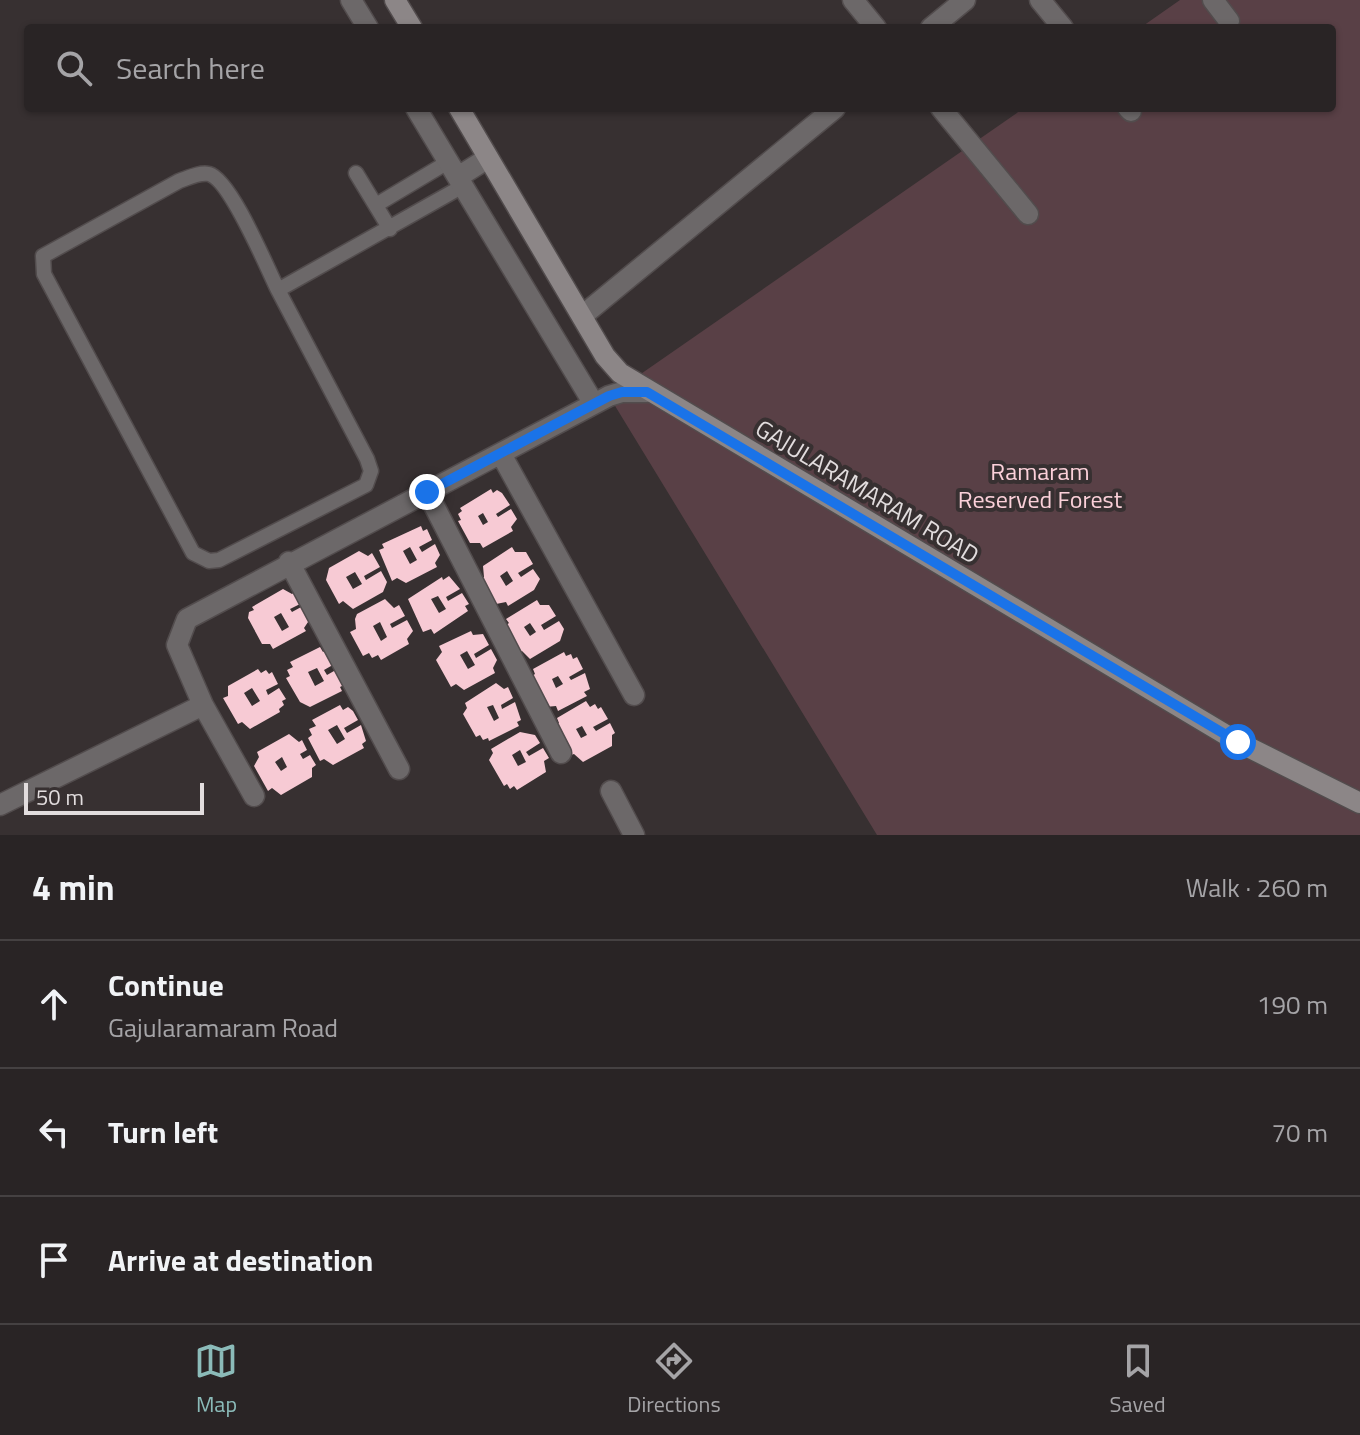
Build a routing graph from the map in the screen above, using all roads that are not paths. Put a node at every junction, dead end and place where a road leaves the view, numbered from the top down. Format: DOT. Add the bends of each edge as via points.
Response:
graph roads {
  1 [pos="351,0"];
  2 [pos="395,0"];
  3 [pos="853,0"];
  4 [pos="965,0"];
  5 [pos="1040,0"];
  6 [pos="1213,0"];
  7 [pos="1229,21"];
  8 [pos="366,24"];
  9 [pos="410,24"];
  10 [pos="873,24"];
  11 [pos="936,24"];
  12 [pos="1060,24"];
  13 [pos="418,112"];
  14 [pos="461,112"];
  15 [pos="830,112"];
  16 [pos="944,112"];
  17 [pos="488,158"];
  18 [pos="356,173"];
  19 [pos="456,175"];
  20 [pos="376,205"];
  21 [pos="1028,214"];
  22 [pos="390,229"];
  23 [pos="278,290"];
  24 [pos="582,316"];
  25 [pos="647,392"];
  26 [pos="594,404"];
  27 [pos="501,454"];
  28 [pos="427,492"];
  29 [pos="289,562"];
  30 [pos="634,695"];
  31 [pos="203,705"];
  32 [pos="561,753"];
  33 [pos="399,769"];
  34 [pos="611,791"];
  35 [pos="254,796"];
  36 [pos="1360,803"];
  37 [pos="0,805"];
  38 [pos="634,835"];
  1 -- 8 [label="street"];
  2 -- 9 [label="main road"];
  3 -- 10 [label="street"];
  4 -- 11 [label="street"];
  5 -- 12 [label="street"];
  6 -- 7 [label="street"];
  13 -- 19 [label="street"];
  14 -- 17 [label="main road, GAJULARAMARAM ROAD"];
  15 -- 24 [label="street"];
  16 -- 21 [label="street"];
  17 -- 19 [label="street"];
  17 -- 24 [label="main road, GAJULARAMARAM ROAD"];
  18 -- 20 [label="lane"];
  19 -- 20 [label="lane"];
  19 -- 22 [label="lane"];
  19 -- 26 [label="street"];
  20 -- 22 [label="lane"];
  22 -- 23 [label="lane"];
  23 -- 23 [label="lane" via="226,188 209,174 179,181 43,256 44,274 193,553 209,561 366,485 370,478 367,459"];
  24 -- 25 [label="main road, GAJULARAMARAM ROAD" via="620,373"];
  25 -- 26 [label="street" via="622,392"];
  25 -- 36 [label="main road, GAJULARAMARAM ROAD" via="1225,734"];
  26 -- 27 [label="street"];
  27 -- 28 [label="street"];
  27 -- 30 [label="street"];
  28 -- 29 [label="street"];
  28 -- 32 [label="street"];
  29 -- 31 [label="street" via="187,619 177,645"];
  29 -- 33 [label="street"];
  31 -- 35 [label="street"];
  31 -- 37 [label="street"];
  34 -- 38 [label="street"];
}
